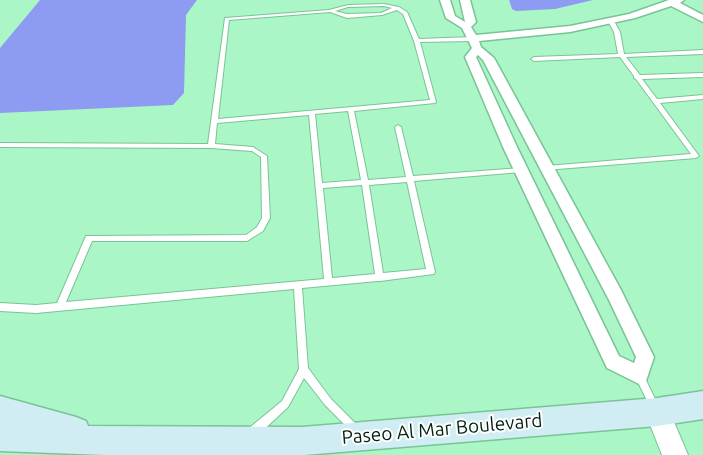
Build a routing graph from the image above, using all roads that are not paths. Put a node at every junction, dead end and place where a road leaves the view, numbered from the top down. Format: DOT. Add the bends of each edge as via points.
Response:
graph roads {
  1 [pos="445,0"];
  2 [pos="465,0"];
  3 [pos="676,2"];
  4 [pos="397,8"];
  5 [pos="329,11"];
  6 [pos="703,19"];
  7 [pos="611,20"];
  8 [pos="466,26"];
  9 [pos="417,41"];
  10 [pos="475,44"];
  11 [pos="703,52"];
  12 [pos="620,54"];
  13 [pos="534,59"];
  14 [pos="703,75"];
  15 [pos="636,77"];
  16 [pos="703,98"];
  17 [pos="655,101"];
  18 [pos="351,110"];
  19 [pos="312,113"];
  20 [pos="214,121"];
  21 [pos="398,127"];
  22 [pos="0,145"];
  23 [pos="211,146"];
  24 [pos="700,155"];
  25 [pos="547,168"];
  26 [pos="521,170"];
  27 [pos="410,179"];
  28 [pos="365,182"];
  29 [pos="319,186"];
  30 [pos="380,278"];
  31 [pos="328,282"];
  32 [pos="298,285"];
  33 [pos="60,306"];
  34 [pos="0,307"];
  35 [pos="304,370"];
  36 [pos="639,375"];
  37 [pos="703,404"];
  38 [pos="0,410"];
  39 [pos="657,412"];
  40 [pos="361,436"];
  41 [pos="0,437"];
  42 [pos="110,441"];
  43 [pos="243,441"];
  44 [pos="675,455"];
  1 -- 8 [label="street" via="451,18"];
  2 -- 8 [label="street" via="471,22"];
  3 -- 6 [label="street"];
  3 -- 7 [label="street"];
  4 -- 5 [label="lane" via="348,6"];
  4 -- 5 [label="lane" via="382,14 347,16"];
  4 -- 9 [label="lane" via="406,13"];
  5 -- 20 [label="lane" via="227,19"];
  7 -- 10 [label="street"];
  7 -- 12 [label="lane"];
  8 -- 10 [label="street"];
  9 -- 10 [label="lane"];
  9 -- 18 [label="lane" via="434,102"];
  10 -- 25 [label="street" via="488,58"];
  10 -- 26 [label="street" via="470,56"];
  11 -- 12 [label="lane"];
  12 -- 13 [label="lane"];
  12 -- 15 [label="lane"];
  14 -- 15 [label="lane"];
  15 -- 17 [label="lane"];
  16 -- 17 [label="lane"];
  17 -- 24 [label="lane"];
  18 -- 19 [label="lane"];
  18 -- 28 [label="lane"];
  19 -- 20 [label="lane"];
  19 -- 29 [label="lane"];
  20 -- 23 [label="lane"];
  21 -- 27 [label="lane"];
  22 -- 23 [label="lane"];
  23 -- 33 [label="lane" via="253,149 264,156 266,218 260,229 247,238 89,238"];
  24 -- 25 [label="lane"];
  25 -- 36 [label="street" via="645,357"];
  26 -- 27 [label="lane"];
  26 -- 36 [label="street" via="613,362"];
  27 -- 28 [label="lane"];
  27 -- 30 [label="lane" via="431,272"];
  28 -- 29 [label="lane"];
  28 -- 30 [label="lane"];
  29 -- 31 [label="lane"];
  30 -- 31 [label="lane"];
  31 -- 32 [label="lane"];
  32 -- 33 [label="lane"];
  32 -- 35 [label="lane"];
  33 -- 34 [label="lane" via="36,309"];
  35 -- 40 [label="lane" via="328,402"];
  35 -- 43 [label="lane" via="285,404"];
  36 -- 39 [label="lane"];
  37 -- 39 [label="main road, Paseo Al Mar Boulevard"];
  38 -- 42 [label="main road"];
  39 -- 40 [label="main road, Paseo Al Mar Boulevard"];
  39 -- 44 [label="street"];
  40 -- 43 [label="main road, Paseo Al Mar Boulevard"];
  41 -- 42 [label="main road, Paseo Al Mar Boulevard"];
  42 -- 43 [label="main road, Paseo Al Mar Boulevard"];
}
